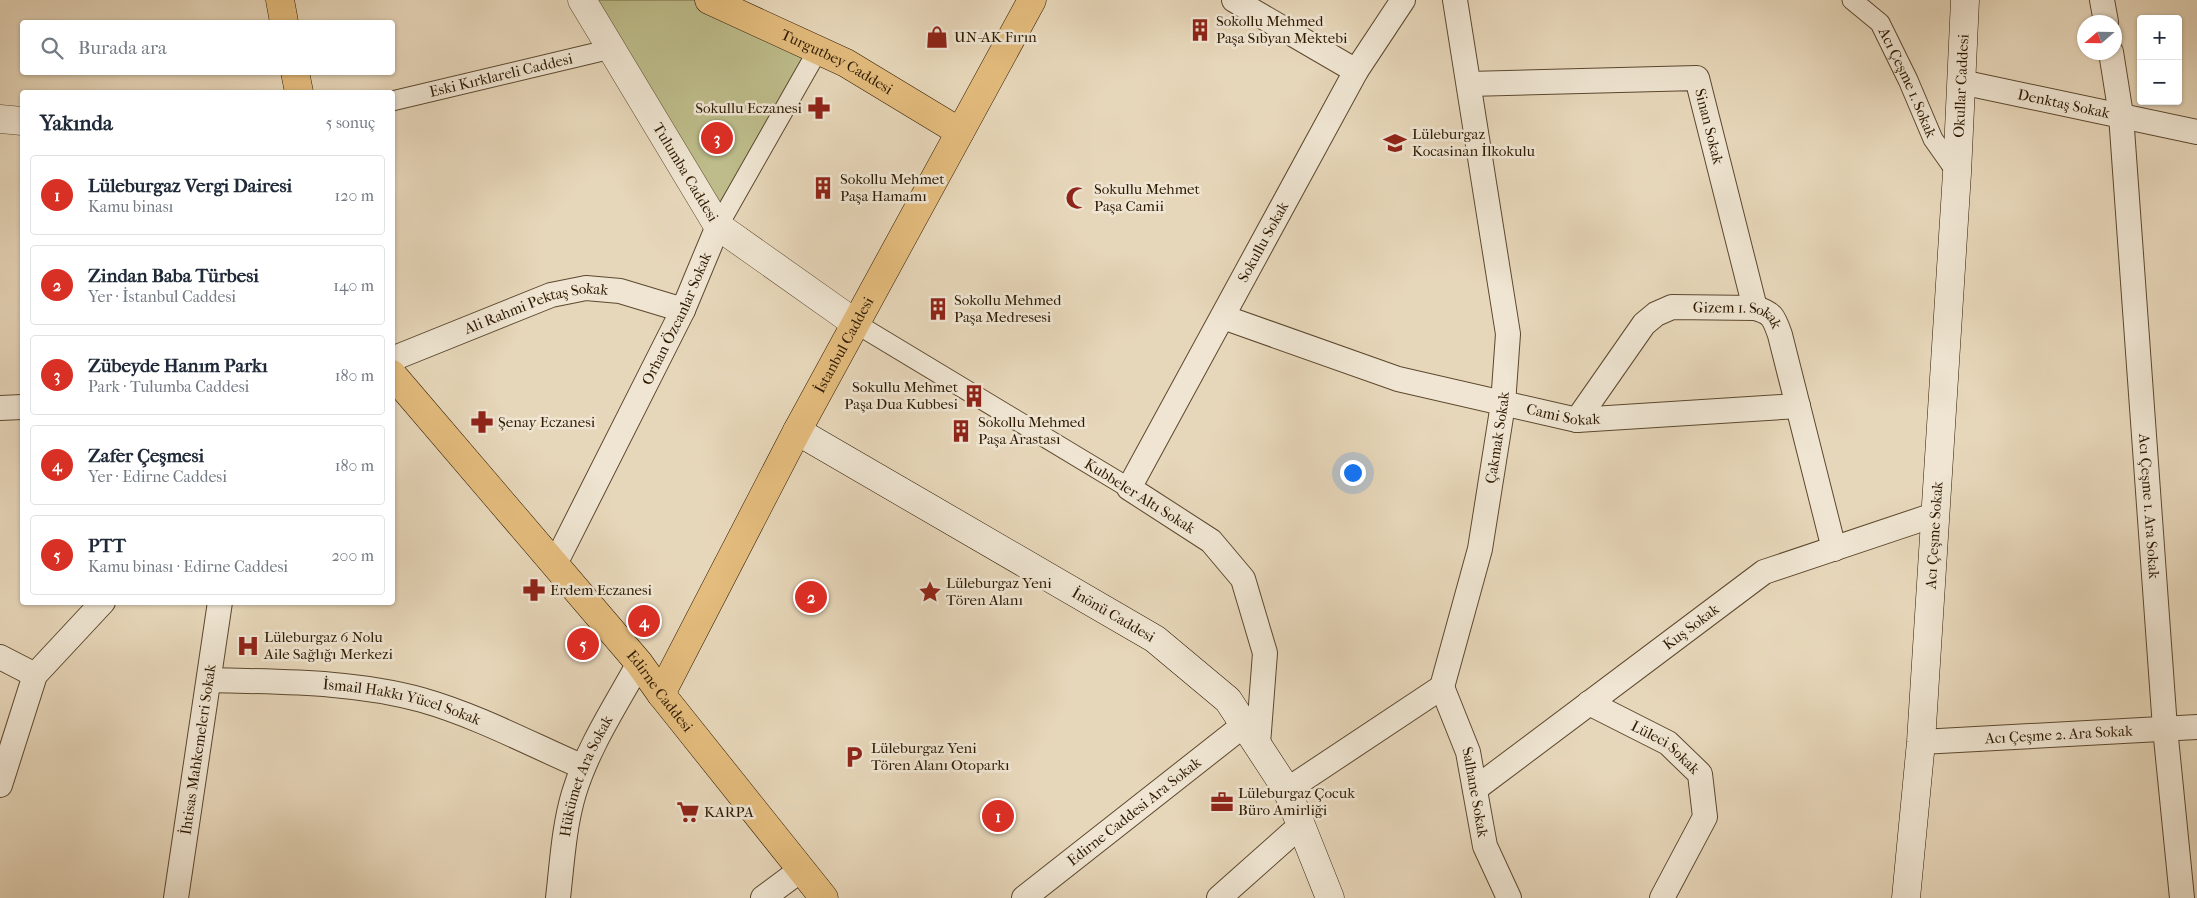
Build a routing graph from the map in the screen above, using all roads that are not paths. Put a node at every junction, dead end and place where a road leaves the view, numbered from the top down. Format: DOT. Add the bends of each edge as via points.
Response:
graph roads {
  1 [pos="280,0"];
  2 [pos="582,0"];
  3 [pos="709,0"];
  4 [pos="1032,0"];
  5 [pos="1234,0"];
  6 [pos="1403,0"];
  7 [pos="1455,0"];
  8 [pos="1852,0"];
  9 [pos="1965,0"];
  10 [pos="2102,0"];
  11 [pos="2105,15"];
  12 [pos="284,20"];
  13 [pos="612,49"];
  14 [pos="818,50"];
  15 [pos="2112,60"];
  16 [pos="1356,71"];
  17 [pos="295,75"];
  18 [pos="1961,82"];
  19 [pos="1469,84"];
  20 [pos="298,90"];
  21 [pos="395,100"];
  22 [pos="2121,115"];
  23 [pos="0,119"];
  24 [pos="20,121"];
  25 [pos="960,132"];
  26 [pos="2197,132"];
  27 [pos="1957,173"];
  28 [pos="718,226"];
  29 [pos="1755,308"];
  30 [pos="683,310"];
  31 [pos="1223,317"];
  32 [pos="855,324"];
  33 [pos="395,358"];
  34 [pos="395,377"];
  35 [pos="1503,404"];
  36 [pos="1798,406"];
  37 [pos="20,407"];
  38 [pos="0,408"];
  39 [pos="1577,420"];
  40 [pos="797,431"];
  41 [pos="1129,488"];
  42 [pos="1934,515"];
  43 [pos="1834,548"];
  44 [pos="555,564"];
  45 [pos="101,605"];
  46 [pos="220,605"];
  47 [pos="0,658"];
  48 [pos="638,663"];
  49 [pos="35,676"];
  50 [pos="210,680"];
  51 [pos="1442,687"];
  52 [pos="661,694"];
  53 [pos="1589,703"];
  54 [pos="2197,727"];
  55 [pos="2165,728"];
  56 [pos="1251,734"];
  57 [pos="1921,742"];
  58 [pos="583,767"];
  59 [pos="0,785"];
  60 [pos="1475,788"];
  61 [pos="1287,790"];
  62 [pos="1301,825"];
  63 [pos="802,869"];
  64 [pos="176,898"];
  65 [pos="558,898"];
  66 [pos="763,898"];
  67 [pos="824,898"];
  68 [pos="1024,898"];
  69 [pos="1219,898"];
  70 [pos="1330,898"];
  71 [pos="1509,898"];
  72 [pos="1662,898"];
  73 [pos="1906,898"];
  74 [pos="2182,898"];
  1 -- 12 [label="main road"];
  2 -- 13 [label="main road, Tulumba Caddesi"];
  3 -- 14 [label="main road, Turgutbey Caddesi"];
  4 -- 25 [label="main road, İstanbul Caddesi"];
  5 -- 16 [label="street"];
  6 -- 16 [label="street, Sokullu Sokak"];
  7 -- 19 [label="street, Çakmak Sokak"];
  8 -- 27 [label="street, Acı Çeşme 1. Sokak" via="1880,23 1933,139"];
  9 -- 18 [label="main road, Okullar Caddesi"];
  10 -- 11 [label="street"];
  13 -- 21 [label="street, Eski Kırklareli Caddesi"];
  13 -- 28 [label="main road, Tulumba Caddesi"];
  14 -- 25 [label="main road, Turgutbey Caddesi" via="846,63"];
  14 -- 28 [label="street, Orhan Özcanlar Sokak"];
  15 -- 22 [label="street, Acı Çeşme 1. Ara Sokak"];
  16 -- 31 [label="street, Sokullu Sokak"];
  17 -- 20 [label="main road"];
  18 -- 22 [label="street, Denktaş Sokak"];
  18 -- 27 [label="main road, Okullar Caddesi"];
  19 -- 29 [label="street, Sinan Sokak" via="1697,78"];
  19 -- 35 [label="street, Çakmak Sokak" via="1508,334"];
  22 -- 26 [label="street, Denktaş Sokak"];
  22 -- 55 [label="street, Acı Çeşme 1. Ara Sokak"];
  23 -- 24 [label="main road"];
  25 -- 32 [label="main road, İstanbul Caddesi"];
  27 -- 42 [label="main road, Acı Çeşme Sokak"];
  28 -- 30 [label="street, Orhan Özcanlar Sokak"];
  28 -- 32 [label="main road, Tulumba Caddesi"];
  29 -- 36 [label="street, Gizem 1. Sokak" via="1768,312 1775,321"];
  29 -- 39 [label="street, Gizem 1. Sokak" via="1672,307 1656,314 1644,324"];
  30 -- 33 [label="street, Ali Rahmi Pektaş Sokak" via="620,291 586,288 551,295"];
  30 -- 44 [label="street, Orhan Özcanlar Sokak"];
  31 -- 35 [label="street, Cami Sokak" via="1398,378"];
  31 -- 41 [label="street, Sokullu Sokak"];
  32 -- 40 [label="main road, İstanbul Caddesi"];
  32 -- 41 [label="street, Kubbeler Altı Sokak"];
  34 -- 44 [label="main road, Edirne Caddesi"];
  35 -- 39 [label="street, Cami Sokak"];
  35 -- 51 [label="street, Çakmak Sokak" via="1480,549"];
  36 -- 39 [label="street, Cami Sokak"];
  36 -- 43 [label="street, Gizem 1. Sokak"];
  37 -- 38 [label="street"];
  40 -- 52 [label="main road, İstanbul Caddesi"];
  40 -- 56 [label="main road, İnönü Caddesi" via="1155,639 1228,700"];
  41 -- 56 [label="street, Kubbeler Altı Sokak" via="1211,541 1243,580 1265,653"];
  42 -- 43 [label="street, Kuş Sokak"];
  42 -- 57 [label="main road, Acı Çeşme Sokak"];
  43 -- 53 [label="street, Kuş Sokak" via="1764,572"];
  44 -- 48 [label="main road, Edirne Caddesi"];
  45 -- 49 [label="street"];
  46 -- 50 [label="street, İhtisas Mahkemeleri Sokak"];
  47 -- 49 [label="street"];
  48 -- 52 [label="main road, Edirne Caddesi"];
  48 -- 58 [label="street, Hükümet Ara Sokak"];
  49 -- 59 [label="street"];
  50 -- 58 [label="street, İsmail Hakkı Yücel Sokak" via="351,687 420,700 463,713"];
  50 -- 64 [label="street, İhtisas Mahkemeleri Sokak"];
  51 -- 60 [label="street, Salhane Sokak" via="1468,752"];
  51 -- 61 [label="street"];
  52 -- 63 [label="main road, Edirne Caddesi"];
  53 -- 60 [label="street, Kuş Sokak"];
  53 -- 72 [label="street, Lüleci Sokak" via="1668,743 1700,774 1705,817"];
  54 -- 55 [label="street, Acı Çeşme 2. Ara Sokak"];
  55 -- 57 [label="street, Acı Çeşme 2. Ara Sokak"];
  55 -- 74 [label="street, Acı Çeşme 1. Ara Sokak"];
  56 -- 61 [label="main road, İnönü Caddesi"];
  56 -- 68 [label="street, Edirne Caddesi Ara Sokak"];
  57 -- 73 [label="main road, Acı Çeşme Sokak"];
  58 -- 65 [label="street, Hükümet Ara Sokak" via="567,822"];
  60 -- 71 [label="street, Salhane Sokak" via="1485,846"];
  61 -- 62 [label="main road, İnönü Caddesi"];
  62 -- 69 [label="street"];
  62 -- 70 [label="main road, İnönü Caddesi"];
  63 -- 66 [label="street"];
  63 -- 67 [label="main road, Edirne Caddesi"];
}
